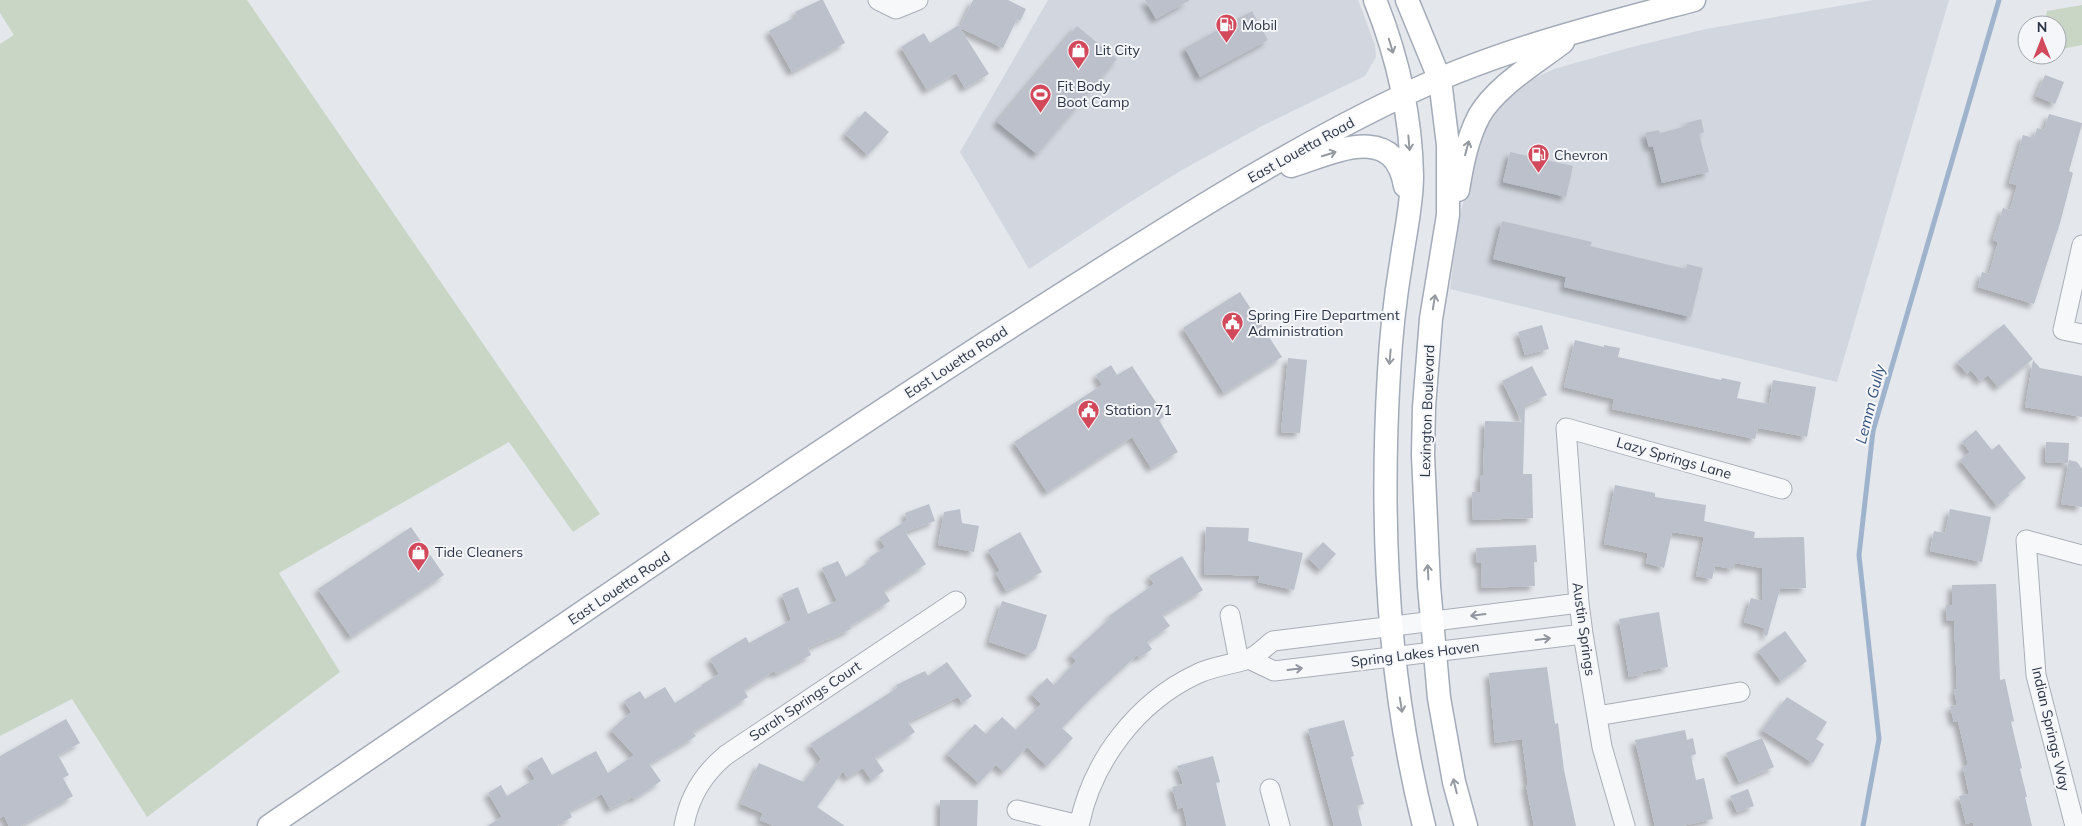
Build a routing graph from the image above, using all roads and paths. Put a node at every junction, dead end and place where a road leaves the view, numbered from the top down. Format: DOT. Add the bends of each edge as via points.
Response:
graph roads {
  1 [pos="878,0"];
  2 [pos="918,0"];
  3 [pos="1375,0"];
  4 [pos="1407,0"];
  5 [pos="1694,0"];
  6 [pos="1574,34"];
  7 [pos="1440,80"];
  8 [pos="1403,95"];
  9 [pos="1250,179"];
  10 [pos="1409,209"];
  11 [pos="1448,215"];
  12 [pos="2082,244"];
  13 [pos="2082,334"];
  14 [pos="1566,428"];
  15 [pos="1782,489"];
  16 [pos="2082,555"];
  17 [pos="956,601"];
  18 [pos="1579,603"];
  19 [pos="1511,612"];
  20 [pos="1230,615"];
  21 [pos="1432,621"];
  22 [pos="1392,625"];
  23 [pos="1583,634"];
  24 [pos="1311,636"];
  25 [pos="1516,642"];
  26 [pos="1435,652"];
  27 [pos="1395,657"];
  28 [pos="1244,660"];
  29 [pos="1316,666"];
  30 [pos="1740,692"];
  31 [pos="1598,716"];
  32 [pos="1270,789"];
  33 [pos="1017,810"];
  34 [pos="269,826"];
  35 [pos="684,826"];
  36 [pos="1079,826"];
  37 [pos="1280,826"];
  38 [pos="1424,826"];
  39 [pos="1466,826"];
  40 [pos="1624,826"];
  41 [pos="2075,826"];
  1 -- 2 [label="street" via="896,9"];
  3 -- 8 [label="main road, one-way" via="1396,61"];
  4 -- 7 [label="main road, Lexington Boulevard"];
  5 -- 6 [label="main road, East Louetta Road"];
  6 -- 7 [label="main road, East Louetta Road" via="1506,54"];
  11 -- 6 [label="main road, one-way" via="1457,196 1468,144 1480,114 1508,83"];
  7 -- 8 [label="main road, East Louetta Road"];
  7 -- 11 [label="main road, Lexington Boulevard" via="1448,145"];
  8 -- 9 [label="main road, East Louetta Road"];
  8 -- 10 [label="main road, one-way" via="1412,176"];
  9 -- 10 [label="main road, one-way" via="1352,147 1376,147 1391,155 1402,170"];
  9 -- 34 [label="main road, East Louetta Road" via="1155,234 872,416"];
  10 -- 22 [label="main road, one-way" via="1394,313 1387,424"];
  21 -- 11 [label="main road, Lexington Boulevard, one-way" via="1423,455 1424,407 1431,319"];
  12 -- 13 [label="street" via="2063,330"];
  14 -- 15 [label="street, Lazy Springs Lane"];
  14 -- 18 [label="street, Austin Springs"];
  16 -- 41 [label="street, Indian Springs Way" via="2026,540 2036,675"];
  17 -- 35 [label="street, Sarah Springs Court" via="722,758 694,793"];
  18 -- 19 [label="street"];
  18 -- 23 [label="street, Austin Springs"];
  19 -- 21 [label="street, one-way"];
  19 -- 25 [label="street"];
  20 -- 28 [label="street"];
  21 -- 22 [label="street"];
  21 -- 26 [label="main road, Lexington Boulevard"];
  22 -- 24 [label="street"];
  22 -- 27 [label="main road"];
  25 -- 23 [label="street, Spring Lakes Haven, one-way"];
  23 -- 31 [label="street, Austin Springs"];
  24 -- 28 [label="street" via="1273,641"];
  24 -- 29 [label="street"];
  25 -- 26 [label="street, Spring Lakes Haven"];
  26 -- 27 [label="street, Spring Lakes Haven"];
  39 -- 26 [label="main road, Lexington Boulevard, one-way" via="1454,782 1439,698"];
  27 -- 29 [label="street, Spring Lakes Haven"];
  27 -- 38 [label="main road, one-way" via="1408,748"];
  28 -- 29 [label="street, Spring Lakes Haven, one-way" via="1274,671"];
  28 -- 36 [label="street" via="1196,674 1151,703 1136,717 1090,786"];
  30 -- 31 [label="street"];
  31 -- 40 [label="street, Austin Springs" via="1602,746"];
  32 -- 37 [label="street"];
  33 -- 36 [label="street"];
}
